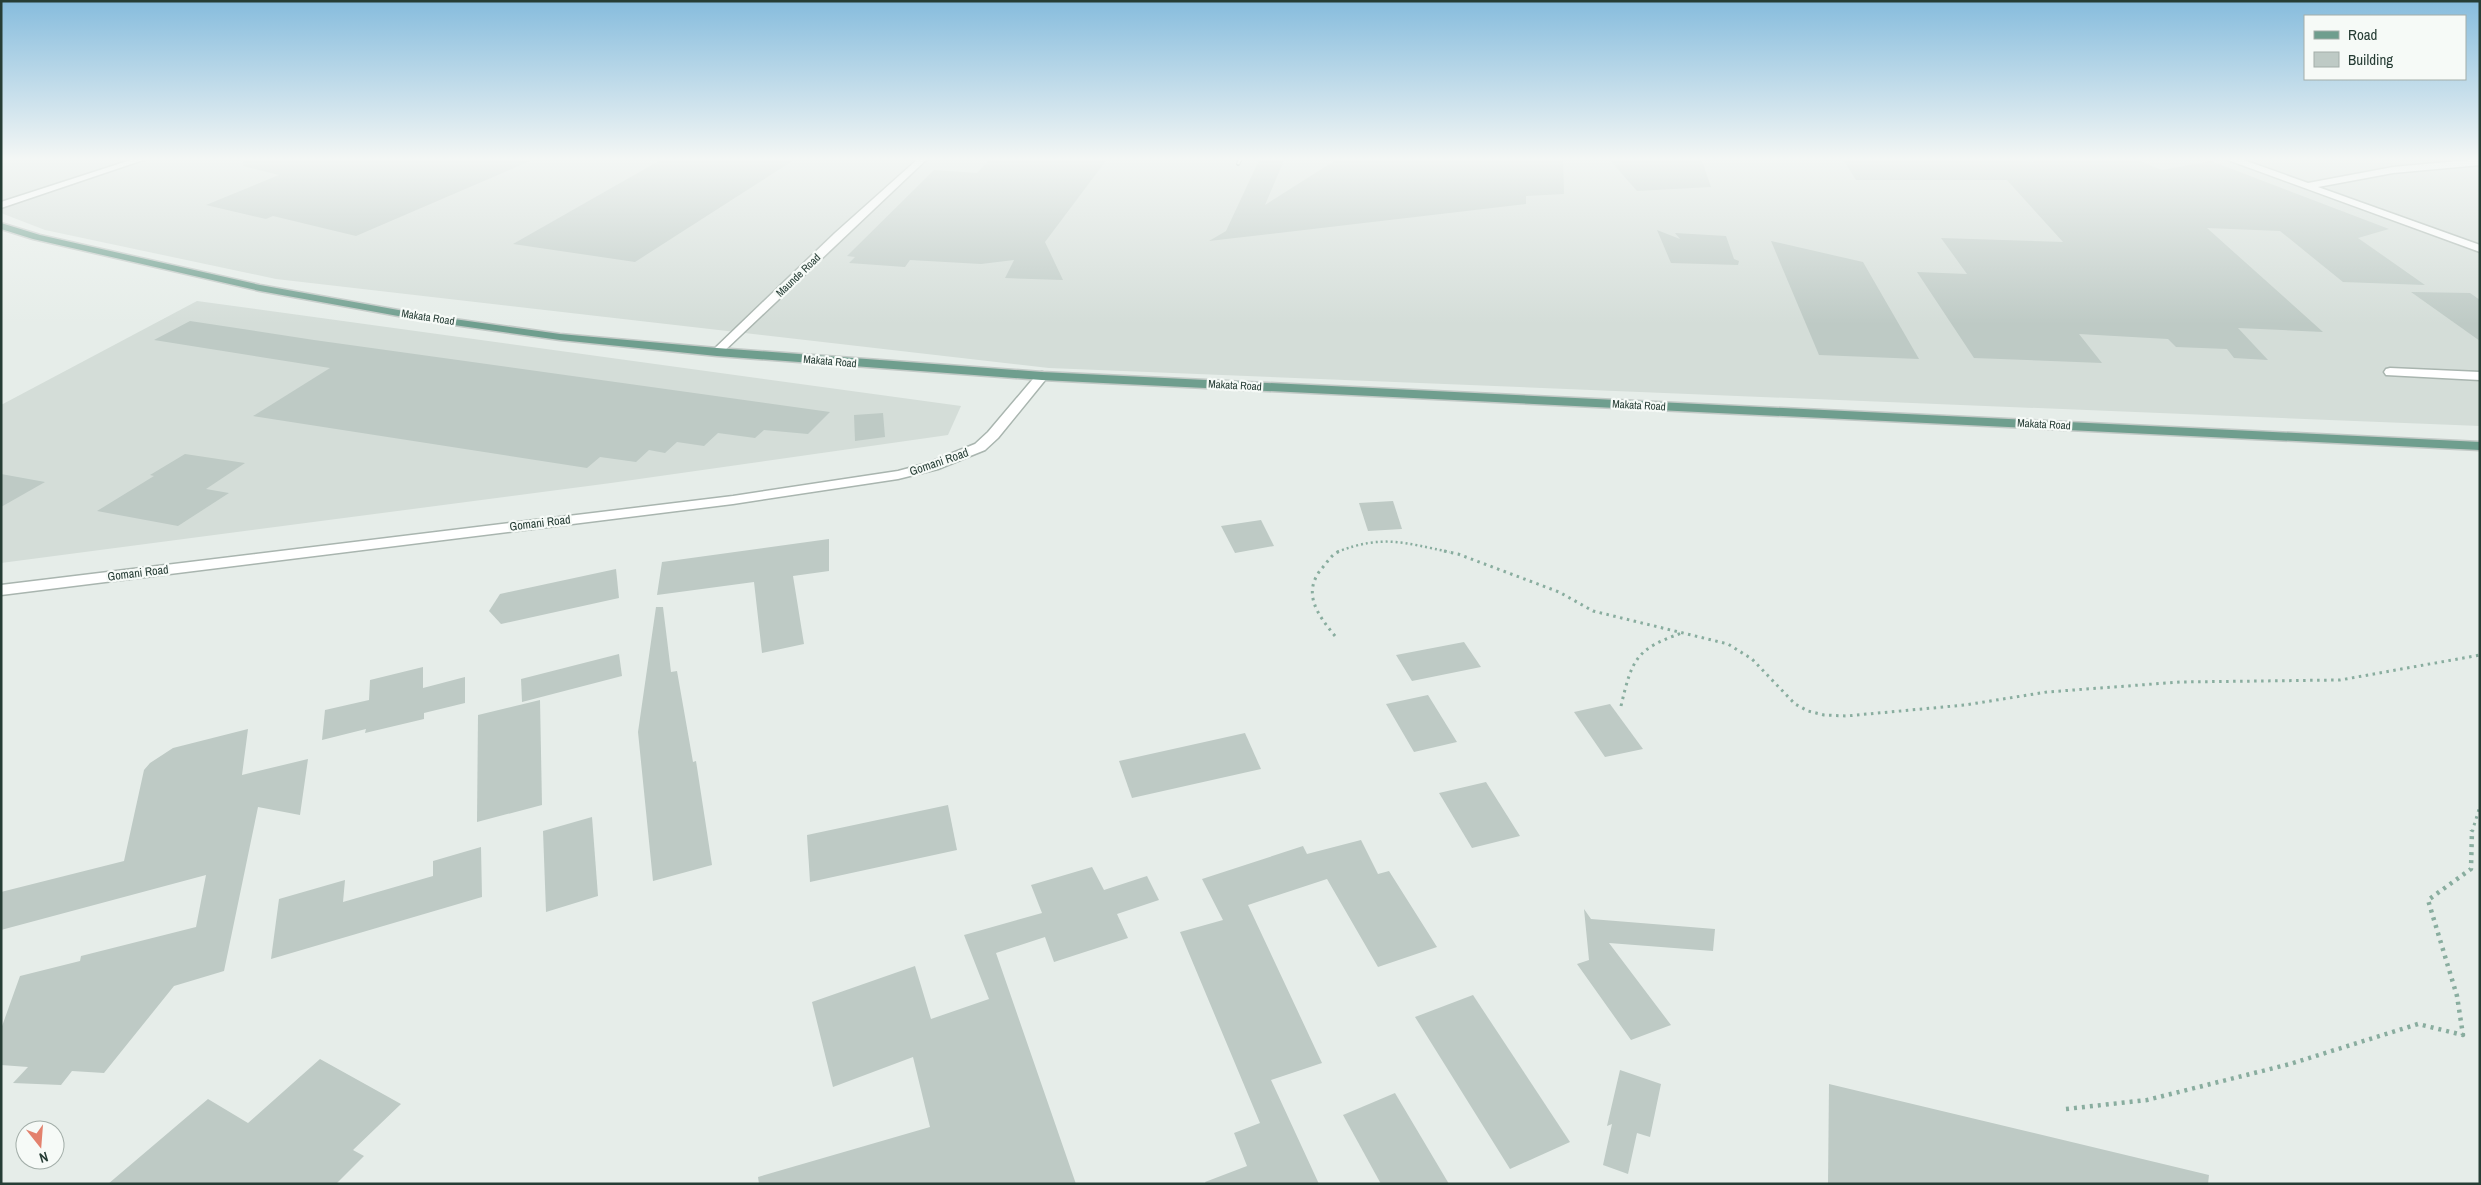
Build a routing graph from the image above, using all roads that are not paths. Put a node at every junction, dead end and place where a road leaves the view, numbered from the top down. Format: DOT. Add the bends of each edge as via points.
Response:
graph roads {
  1 [pos="863,213"];
  2 [pos="2383,213"];
  3 [pos="1,226"];
  4 [pos="2480,249"];
  5 [pos="716,352"];
  6 [pos="2390,372"];
  7 [pos="1042,376"];
  8 [pos="2480,376"];
  9 [pos="2480,446"];
  10 [pos="1,590"];
  1 -- 5 [label="street, Maunde Road"];
  2 -- 4 [label="street"];
  3 -- 5 [label="main road, Makata Road" via="260,288 426,318 560,337"];
  5 -- 7 [label="main road, Makata Road"];
  6 -- 8 [label="street"];
  7 -- 9 [label="main road, Makata Road"];
  7 -- 10 [label="street, Gomani Road" via="980,446 933,466 898,475 733,500"];
}
